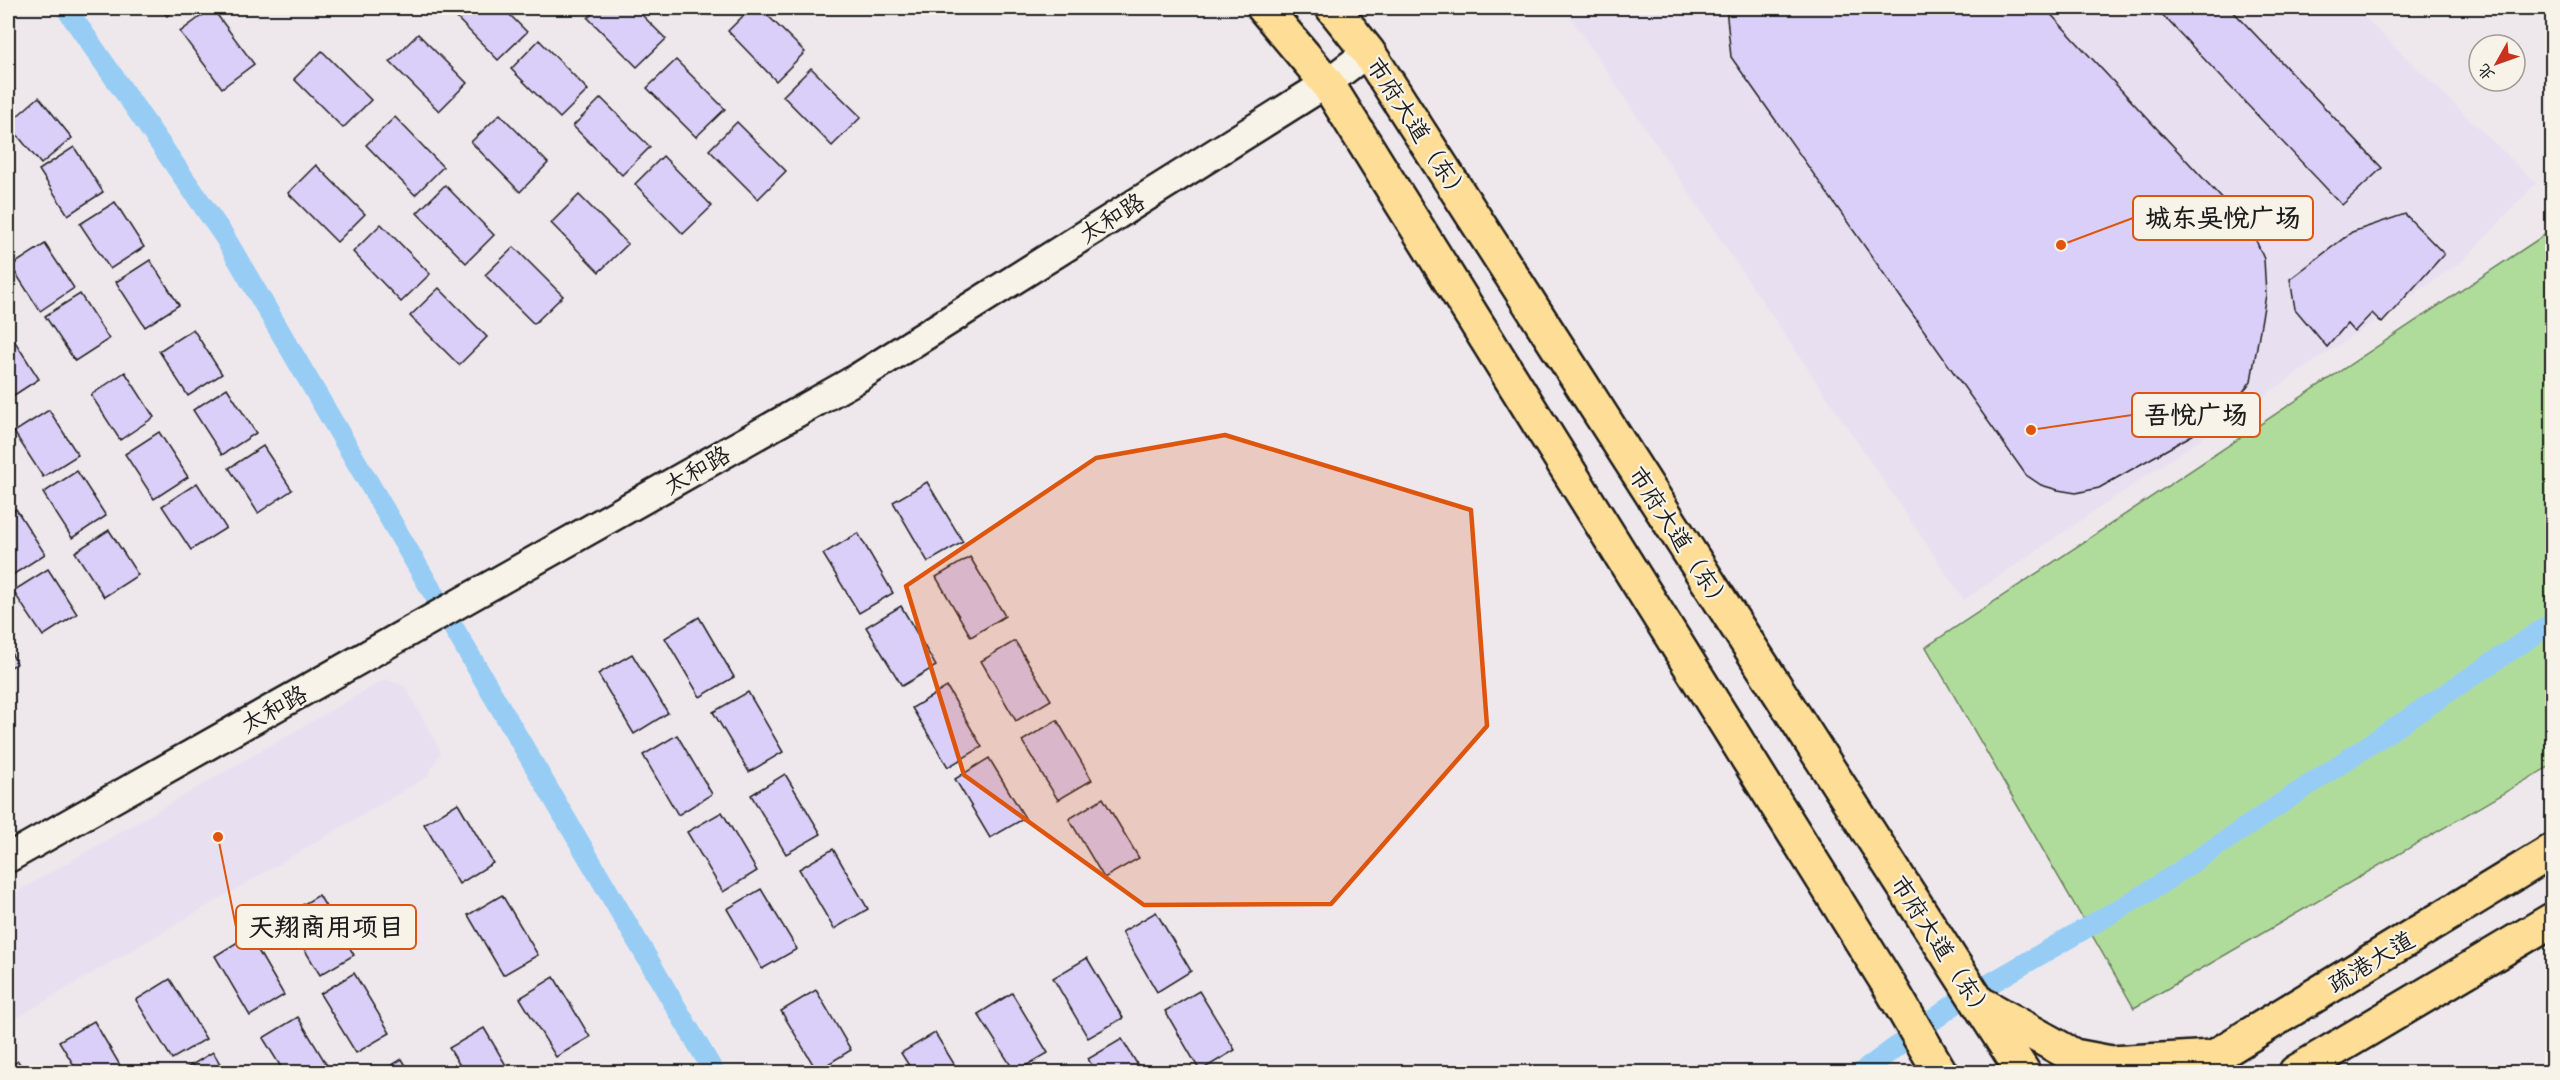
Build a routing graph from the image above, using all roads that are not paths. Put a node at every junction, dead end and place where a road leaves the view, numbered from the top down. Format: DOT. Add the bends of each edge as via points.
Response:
graph roads {
  1 [pos="1264,8"];
  2 [pos="1333,8"];
  3 [pos="1368,52"];
  4 [pos="1327,83"];
  5 [pos="2553,851"];
  6 [pos="8,858"];
  7 [pos="2553,920"];
  8 [pos="1977,1000"];
  9 [pos="2202,1064"];
  10 [pos="1940,1072"];
  11 [pos="2024,1072"];
  12 [pos="2296,1072"];
  1 -- 4 [label="main road"];
  2 -- 3 [label="main road, 市府大道（东）"];
  3 -- 4 [label="street, 太和路"];
  3 -- 8 [label="main road, 市府大道（东）"];
  4 -- 6 [label="street, 太和路" via="851,382"];
  4 -- 10 [label="main road"];
  5 -- 9 [label="main road, 疏港大道"];
  7 -- 12 [label="main road"];
  8 -- 9 [label="main road" via="2009,1022 2074,1056 2111,1063"];
  8 -- 11 [label="main road, 市府大道（东）"];
}
